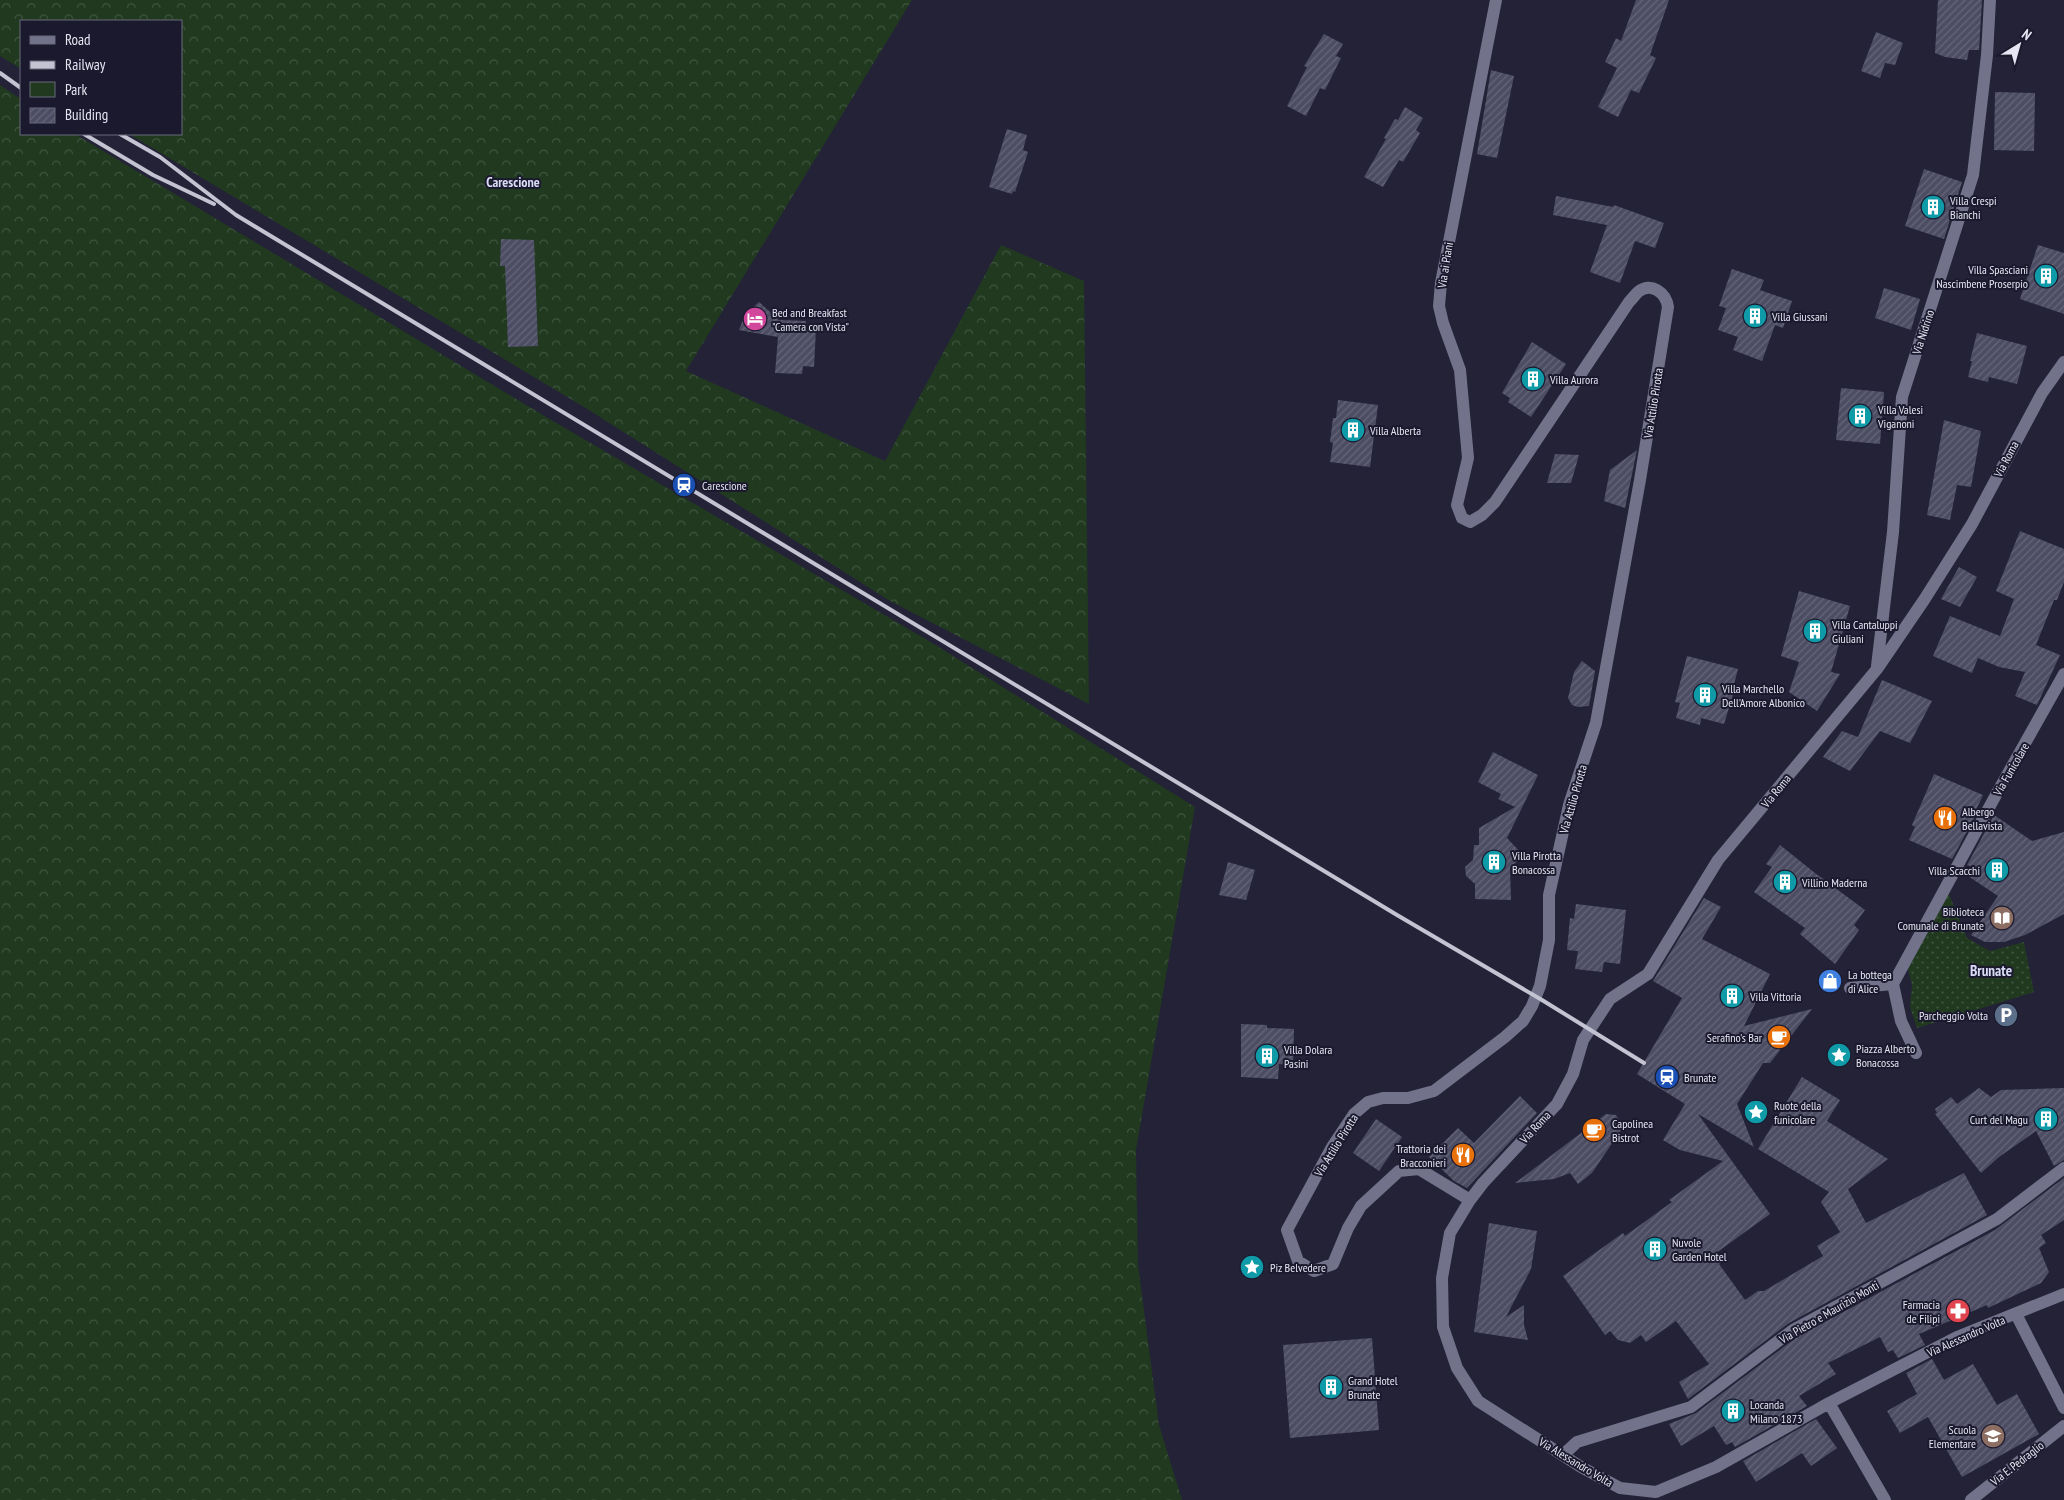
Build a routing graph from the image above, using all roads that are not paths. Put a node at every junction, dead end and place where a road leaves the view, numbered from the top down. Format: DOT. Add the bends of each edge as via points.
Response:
graph roads {
  1 [pos="1496,0"];
  2 [pos="1990,0"];
  3 [pos="2064,362"];
  4 [pos="1470,522"];
  5 [pos="1877,669"];
  6 [pos="2064,674"];
  7 [pos="1893,984"];
  8 [pos="1850,988"];
  9 [pos="1916,1053"];
  10 [pos="2064,1168"];
  11 [pos="1470,1200"];
  12 [pos="2064,1294"];
  13 [pos="2016,1314"];
  14 [pos="1829,1403"];
  15 [pos="2064,1408"];
  16 [pos="2064,1426"];
  17 [pos="1564,1455"];
  18 [pos="1885,1500"];
  19 [pos="1971,1500"];
  1 -- 4 [label="street, Via ai Piani" via="1439,306 1460,370 1468,458 1457,505 1462,518"];
  2 -- 5 [label="street, Via Nidrino" via="1973,175 1902,397 1893,532"];
  3 -- 5 [label="street, Via Roma" via="2042,394 1972,524"];
  4 -- 11 [label="street, Via Attilio Pirotta" via="1495,502 1639,291 1648,288 1661,291 1667,298 1668,307 1640,480 1596,723 1569,806 1549,895 1548,940 1540,986 1523,1021 1434,1091 1408,1098 1368,1102 1354,1114 1287,1230 1298,1261 1314,1272 1333,1264 1361,1206 1399,1171 1419,1169"];
  5 -- 11 [label="street, Via Roma" via="1718,860 1648,974 1610,998 1583,1040 1573,1074 1557,1104"];
  6 -- 7 [label="street, Via Funicolare"];
  7 -- 8 [label="street"];
  7 -- 9 [label="street" via="1901,1021"];
  10 -- 17 [label="street, Via Pietro e Maurizio Monti" via="1998,1219 1793,1330 1691,1407 1577,1442"];
  11 -- 17 [label="street, Via Alessandro Volta" via="1450,1233 1442,1278 1443,1327 1457,1368 1478,1401"];
  12 -- 13 [label="street, Via Alessandro Volta"];
  13 -- 14 [label="street, Via Alessandro Volta" via="1957,1337"];
  13 -- 15 [label="street"];
  14 -- 17 [label="street, Via Alessandro Volta" via="1716,1467 1656,1492 1620,1488"];
  14 -- 18 [label="street"];
  16 -- 19 [label="street, Via E. Pedraglio"];
}
